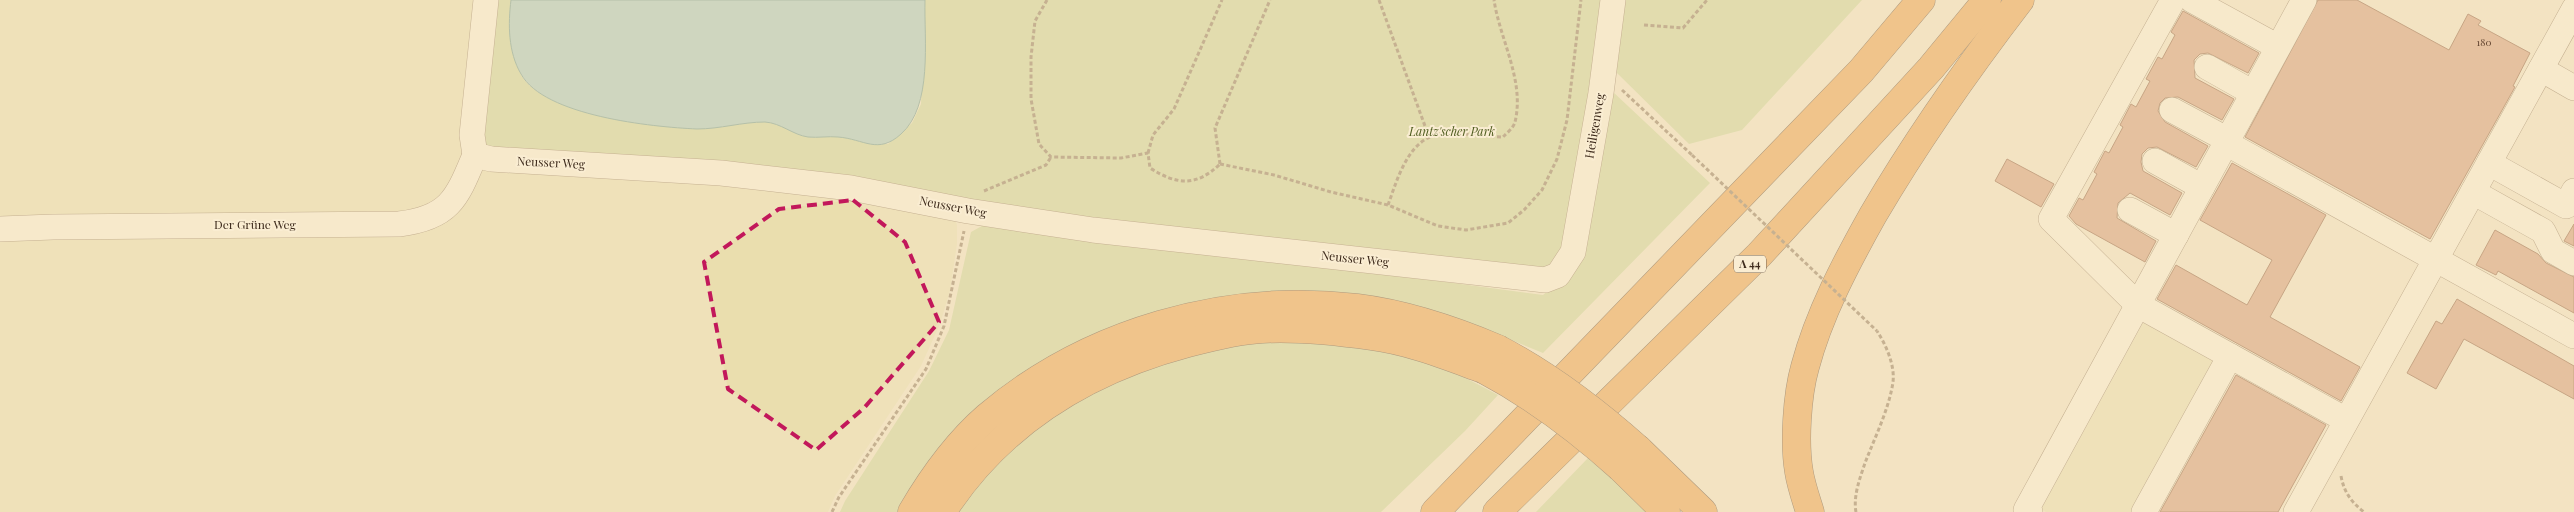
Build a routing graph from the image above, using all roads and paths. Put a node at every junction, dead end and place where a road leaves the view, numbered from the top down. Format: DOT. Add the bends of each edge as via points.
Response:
graph roads {
  1 [pos="486,0"];
  2 [pos="1047,0"];
  3 [pos="1222,0"];
  4 [pos="1270,0"];
  5 [pos="1380,0"];
  6 [pos="1494,0"];
  7 [pos="1581,0"];
  8 [pos="1613,0"];
  9 [pos="1707,0"];
  10 [pos="1921,0"];
  11 [pos="1987,0"];
  12 [pos="2020,0"];
  13 [pos="2173,0"];
  14 [pos="2192,0"];
  15 [pos="2304,0"];
  16 [pos="2574,9"];
  17 [pos="1644,26"];
  18 [pos="2278,47"];
  19 [pos="2207,67"];
  20 [pos="2541,69"];
  21 [pos="1604,73"];
  22 [pos="2574,88"];
  23 [pos="2253,93"];
  24 [pos="2172,110"];
  25 [pos="1429,137"];
  26 [pos="2227,142"];
  27 [pos="1148,153"];
  28 [pos="475,155"];
  29 [pos="1051,157"];
  30 [pos="2156,161"];
  31 [pos="2489,163"];
  32 [pos="1220,164"];
  33 [pos="2202,187"];
  34 [pos="2574,191"];
  35 [pos="2473,192"];
  36 [pos="1388,205"];
  37 [pos="2130,210"];
  38 [pos="968,211"];
  39 [pos="0,229"];
  40 [pos="2176,235"];
  41 [pos="1573,252"];
  42 [pos="2436,259"];
  43 [pos="2574,263"];
  44 [pos="2138,305"];
  45 [pos="2574,336"];
  46 [pos="2230,356"];
  47 [pos="1491,359"];
  48 [pos="2346,420"];
  49 [pos="1630,458"];
  50 [pos="2340,471"];
  51 [pos="832,512"];
  52 [pos="912,512"];
  53 [pos="942,512"];
  54 [pos="1435,512"];
  55 [pos="1497,512"];
  56 [pos="1666,512"];
  57 [pos="1703,512"];
  58 [pos="1810,512"];
  59 [pos="1856,512"];
  60 [pos="2030,512"];
  61 [pos="2144,512"];
  62 [pos="2296,512"];
  63 [pos="2364,512"];
  1 -- 28 [label="lane" via="472,135"];
  2 -- 29 [label="path" via="1035,21 1031,100 1039,144"];
  3 -- 27 [label="path" via="1174,109 1154,134"];
  4 -- 32 [label="path" via="1215,128"];
  5 -- 25 [label="path"];
  6 -- 25 [label="path" via="1497,21 1511,58 1517,96 1515,124 1503,137 1443,134"];
  7 -- 36 [label="path" via="1567,120 1557,159 1542,190 1524,210 1508,223 1466,230 1438,226"];
  8 -- 21 [label="lane, Heiligenweg"];
  9 -- 17 [label="path" via="1683,28"];
  10 -- 54 [label="highway" via="1861,72"];
  11 -- 55 [label="highway, A 44" via="1931,68 1759,255"];
  12 -- 58 [label="highway" via="1960,78 1899,170 1853,250 1823,314 1804,368 1797,420 1798,472"];
  13 -- 44 [label="lane" via="2051,219"];
  14 -- 18 [label="lane"];
  15 -- 18 [label="lane"];
  16 -- 20 [label="lane"];
  18 -- 23 [label="lane"];
  19 -- 23 [label="lane"];
  20 -- 22 [label="lane"];
  20 -- 31 [label="lane"];
  21 -- 41 [label="lane, Heiligenweg"];
  21 -- 59 [label="path, bridge" via="1877,331 1888,349 1893,381 1860,478"];
  23 -- 26 [label="lane"];
  24 -- 26 [label="lane"];
  25 -- 36 [label="path" via="1415,148 1400,172"];
  26 -- 33 [label="lane"];
  26 -- 42 [label="lane"];
  27 -- 29 [label="path" via="1121,158"];
  27 -- 32 [label="path" via="1150,168 1166,178 1180,181 1194,181"];
  28 -- 38 [label="lane, Neusser Weg" via="491,159 721,172 852,188"];
  28 -- 39 [label="lane, Der Grüne Weg" via="456,196 439,213 421,222"];
  29 -- 38 [label="path" via="1046,165 985,191"];
  30 -- 33 [label="lane"];
  31 -- 34 [label="lane" via="2566,206"];
  31 -- 35 [label="lane"];
  32 -- 36 [label="path"];
  33 -- 40 [label="lane"];
  35 -- 42 [label="lane"];
  35 -- 43 [label="lane" via="2543,232 2553,251"];
  37 -- 40 [label="lane"];
  38 -- 41 [label="lane, Neusser Weg" via="1093,230 1544,280 1558,275"];
  38 -- 51 [label="path" via="944,326 926,369"];
  40 -- 44 [label="lane"];
  42 -- 45 [label="lane"];
  42 -- 48 [label="lane"];
  44 -- 46 [label="lane"];
  44 -- 60 [label="lane" via="2026,510"];
  46 -- 48 [label="lane"];
  46 -- 61 [label="lane"];
  47 -- 49 [label="highway, bridge" via="1531,366 1579,399"];
  47 -- 52 [label="highway" via="1448,328 1357,308 1258,307 1204,313 1148,328 1081,356 1026,389 986,418 955,451"];
  47 -- 53 [label="highway" via="1430,350 1373,336 1322,330 1261,329 1150,353 1098,375 1020,423 959,485"];
  48 -- 62 [label="lane"];
  49 -- 56 [label="highway"];
  49 -- 57 [label="highway"];
  50 -- 63 [label="path" via="2342,485 2351,503"];
}
